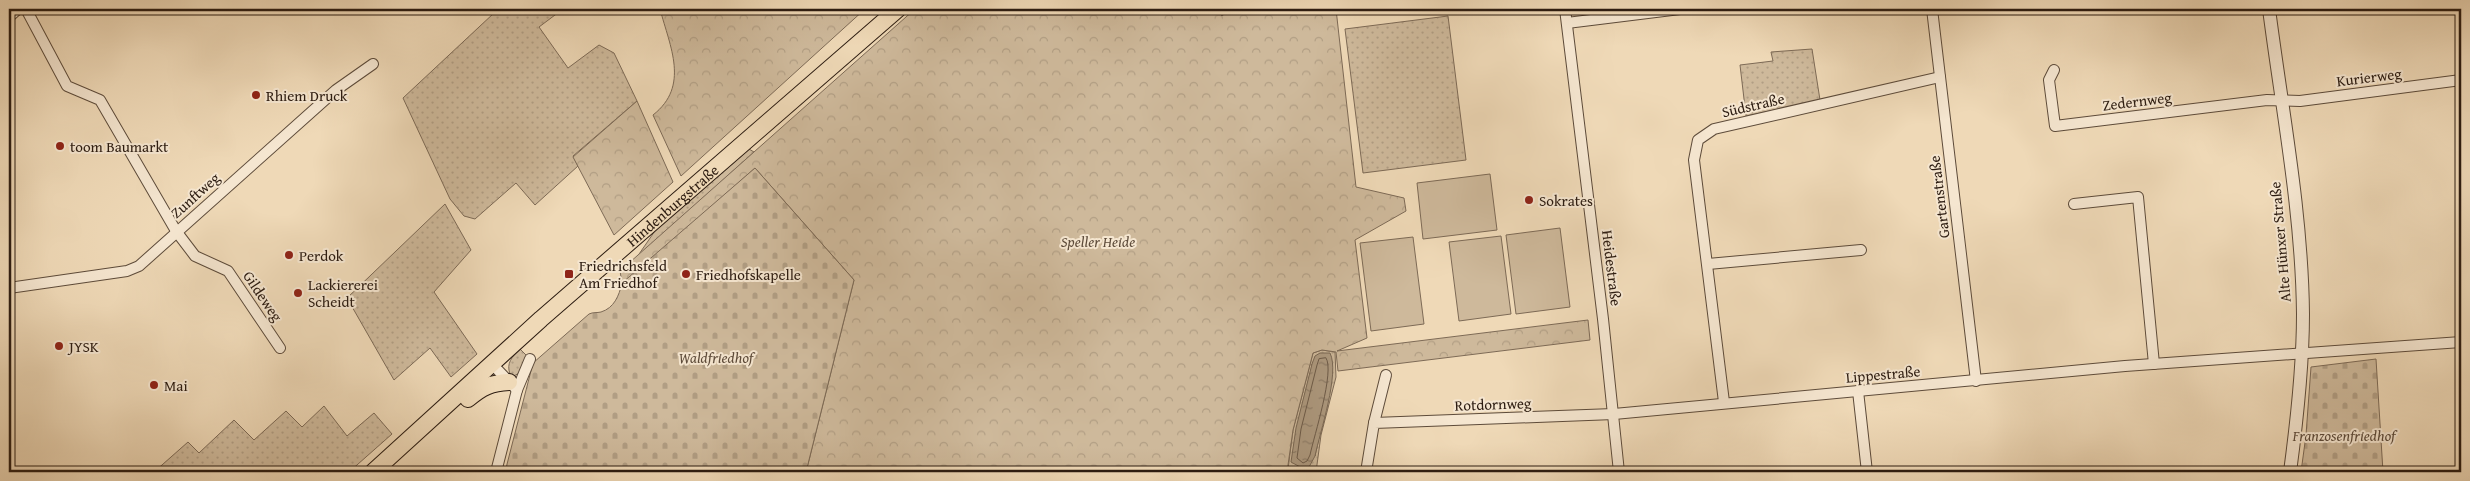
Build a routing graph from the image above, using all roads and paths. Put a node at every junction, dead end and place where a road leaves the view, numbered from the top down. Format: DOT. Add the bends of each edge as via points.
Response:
graph roads {
  1 [pos="18,9"];
  2 [pos="26,9"];
  3 [pos="898,9"];
  4 [pos="1565,9"];
  5 [pos="1680,9"];
  6 [pos="1932,9"];
  7 [pos="2269,9"];
  8 [pos="9,17"];
  9 [pos="1567,23"];
  10 [pos="373,64"];
  11 [pos="2054,70"];
  12 [pos="1940,77"];
  13 [pos="2461,80"];
  14 [pos="2281,100"];
  15 [pos="2074,204"];
  16 [pos="176,231"];
  17 [pos="1861,250"];
  18 [pos="1708,264"];
  19 [pos="9,288"];
  20 [pos="2461,342"];
  21 [pos="280,348"];
  22 [pos="2302,352"];
  23 [pos="530,359"];
  24 [pos="492,364"];
  25 [pos="2154,364"];
  26 [pos="1386,375"];
  27 [pos="1976,381"];
  28 [pos="513,386"];
  29 [pos="1858,391"];
  30 [pos="1724,402"];
  31 [pos="1614,414"];
  32 [pos="1374,424"];
  33 [pos="406,444"];
  34 [pos="373,472"];
  35 [pos="496,472"];
  36 [pos="1366,472"];
  37 [pos="1619,472"];
  38 [pos="1867,472"];
  39 [pos="2290,472"];
  1 -- 8 [label="street"];
  2 -- 16 [label="street, Gildeweg" via="67,86 100,100"];
  3 -- 24 [label="main road, Hindenburgstraße"];
  4 -- 9 [label="street, Heidestraße"];
  5 -- 9 [label="street"];
  6 -- 12 [label="street, Gartenstraße"];
  7 -- 14 [label="street, Alte Hünxer Straße"];
  9 -- 31 [label="street, Heidestraße"];
  10 -- 16 [label="street, Zunftweg" via="336,90"];
  11 -- 14 [label="street, Zedernweg" via="2049,80 2054,126"];
  12 -- 18 [label="street, Südstraße" via="1714,129 1698,140 1694,160"];
  12 -- 27 [label="street, Gartenstraße"];
  13 -- 14 [label="street, Kurierweg" via="2300,101"];
  14 -- 22 [label="street, Alte Hünxer Straße" via="2297,226 2303,313"];
  15 -- 25 [label="street" via="2138,197"];
  16 -- 19 [label="street, Zunftweg" via="139,266 127,271"];
  16 -- 21 [label="street, Gildeweg" via="195,256 228,271"];
  17 -- 18 [label="street"];
  18 -- 30 [label="street, Südstraße"];
  20 -- 22 [label="street, Lippestraße"];
  22 -- 25 [label="street, Lippestraße"];
  22 -- 39 [label="street, Alte Hünxer Straße"];
  23 -- 28 [label="street"];
  24 -- 28 [label="street"];
  24 -- 33 [label="main road, Hindenburgstraße"];
  25 -- 27 [label="street, Lippestraße"];
  26 -- 32 [label="street"];
  27 -- 29 [label="street, Lippestraße"];
  28 -- 33 [label="main road, Hindenburgstraße" via="493,382 482,387 429,432"];
  28 -- 35 [label="street"];
  29 -- 30 [label="street, Lippestraße"];
  29 -- 38 [label="street"];
  30 -- 31 [label="street, Lippestraße"];
  31 -- 32 [label="street, Rotdornweg"];
  31 -- 37 [label="street, Heidestraße"];
  32 -- 36 [label="street"];
  33 -- 34 [label="main road, Hindenburgstraße"];
}
